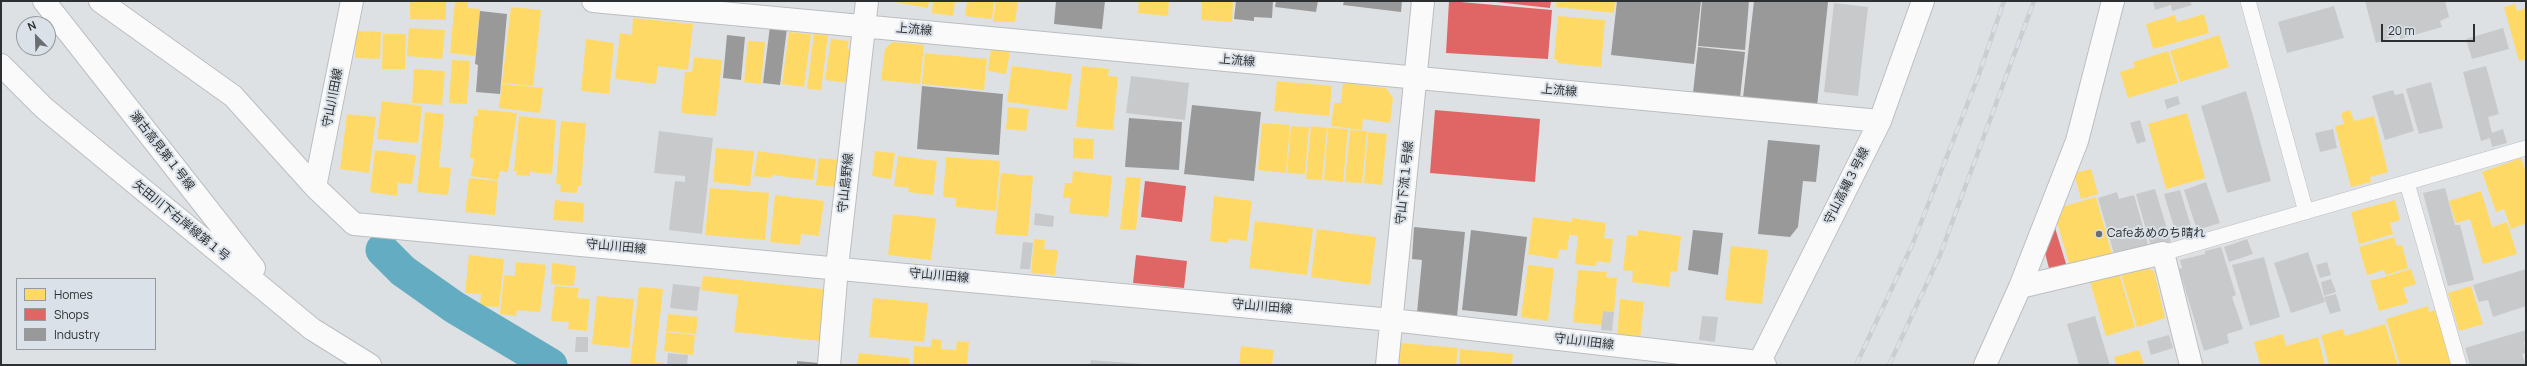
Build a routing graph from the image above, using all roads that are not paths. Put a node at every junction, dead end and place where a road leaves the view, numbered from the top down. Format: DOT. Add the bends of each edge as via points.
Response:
graph roads {
  1 [pos="44,1"];
  2 [pos="100,1"];
  3 [pos="352,1"];
  4 [pos="593,1"];
  5 [pos="867,1"];
  6 [pos="1423,1"];
  7 [pos="1922,1"];
  8 [pos="2113,1"];
  9 [pos="2248,1"];
  10 [pos="864,26"];
  11 [pos="1,65"];
  12 [pos="1416,78"];
  13 [pos="1880,121"];
  14 [pos="2526,148"];
  15 [pos="2407,183"];
  16 [pos="315,187"];
  17 [pos="2306,212"];
  18 [pos="2163,252"];
  19 [pos="837,267"];
  20 [pos="2020,287"];
  21 [pos="279,301"];
  22 [pos="1392,320"];
  23 [pos="1761,364"];
  24 [pos="370,365"];
  25 [pos="829,365"];
  26 [pos="1388,365"];
  27 [pos="1985,365"];
  28 [pos="2191,365"];
  29 [pos="2459,365"];
  1 -- 21 [label="street, 瀬古高見第１号線"];
  2 -- 16 [label="street" via="233,96"];
  3 -- 16 [label="street, 守山川田線"];
  4 -- 10 [label="street, 上流線"];
  5 -- 10 [label="street, 守山島野線"];
  6 -- 12 [label="street, 守山下流１号線"];
  7 -- 13 [label="street, 守山高縄３号線"];
  8 -- 20 [label="street" via="2077,141"];
  9 -- 17 [label="lane"];
  10 -- 12 [label="street, 上流線"];
  10 -- 19 [label="street, 守山島野線"];
  11 -- 21 [label="street, 矢田川下右岸線第１号" via="44,108"];
  12 -- 13 [label="street, 上流線"];
  12 -- 22 [label="street, 守山下流１号線"];
  13 -- 23 [label="street, 守山高縄３号線"];
  14 -- 15 [label="lane"];
  15 -- 17 [label="lane"];
  15 -- 29 [label="lane"];
  16 -- 19 [label="street, 守山川田線" via="354,224"];
  17 -- 18 [label="lane"];
  18 -- 20 [label="street"];
  18 -- 28 [label="street"];
  19 -- 22 [label="street, 守山川田線"];
  19 -- 25 [label="street, 守山島野線"];
  20 -- 27 [label="street"];
  21 -- 24 [label="street, 矢田川下右岸線第１号" via="312,329"];
  22 -- 23 [label="street, 守山川田線"];
  22 -- 26 [label="street, 守山下流１号線"];
}
